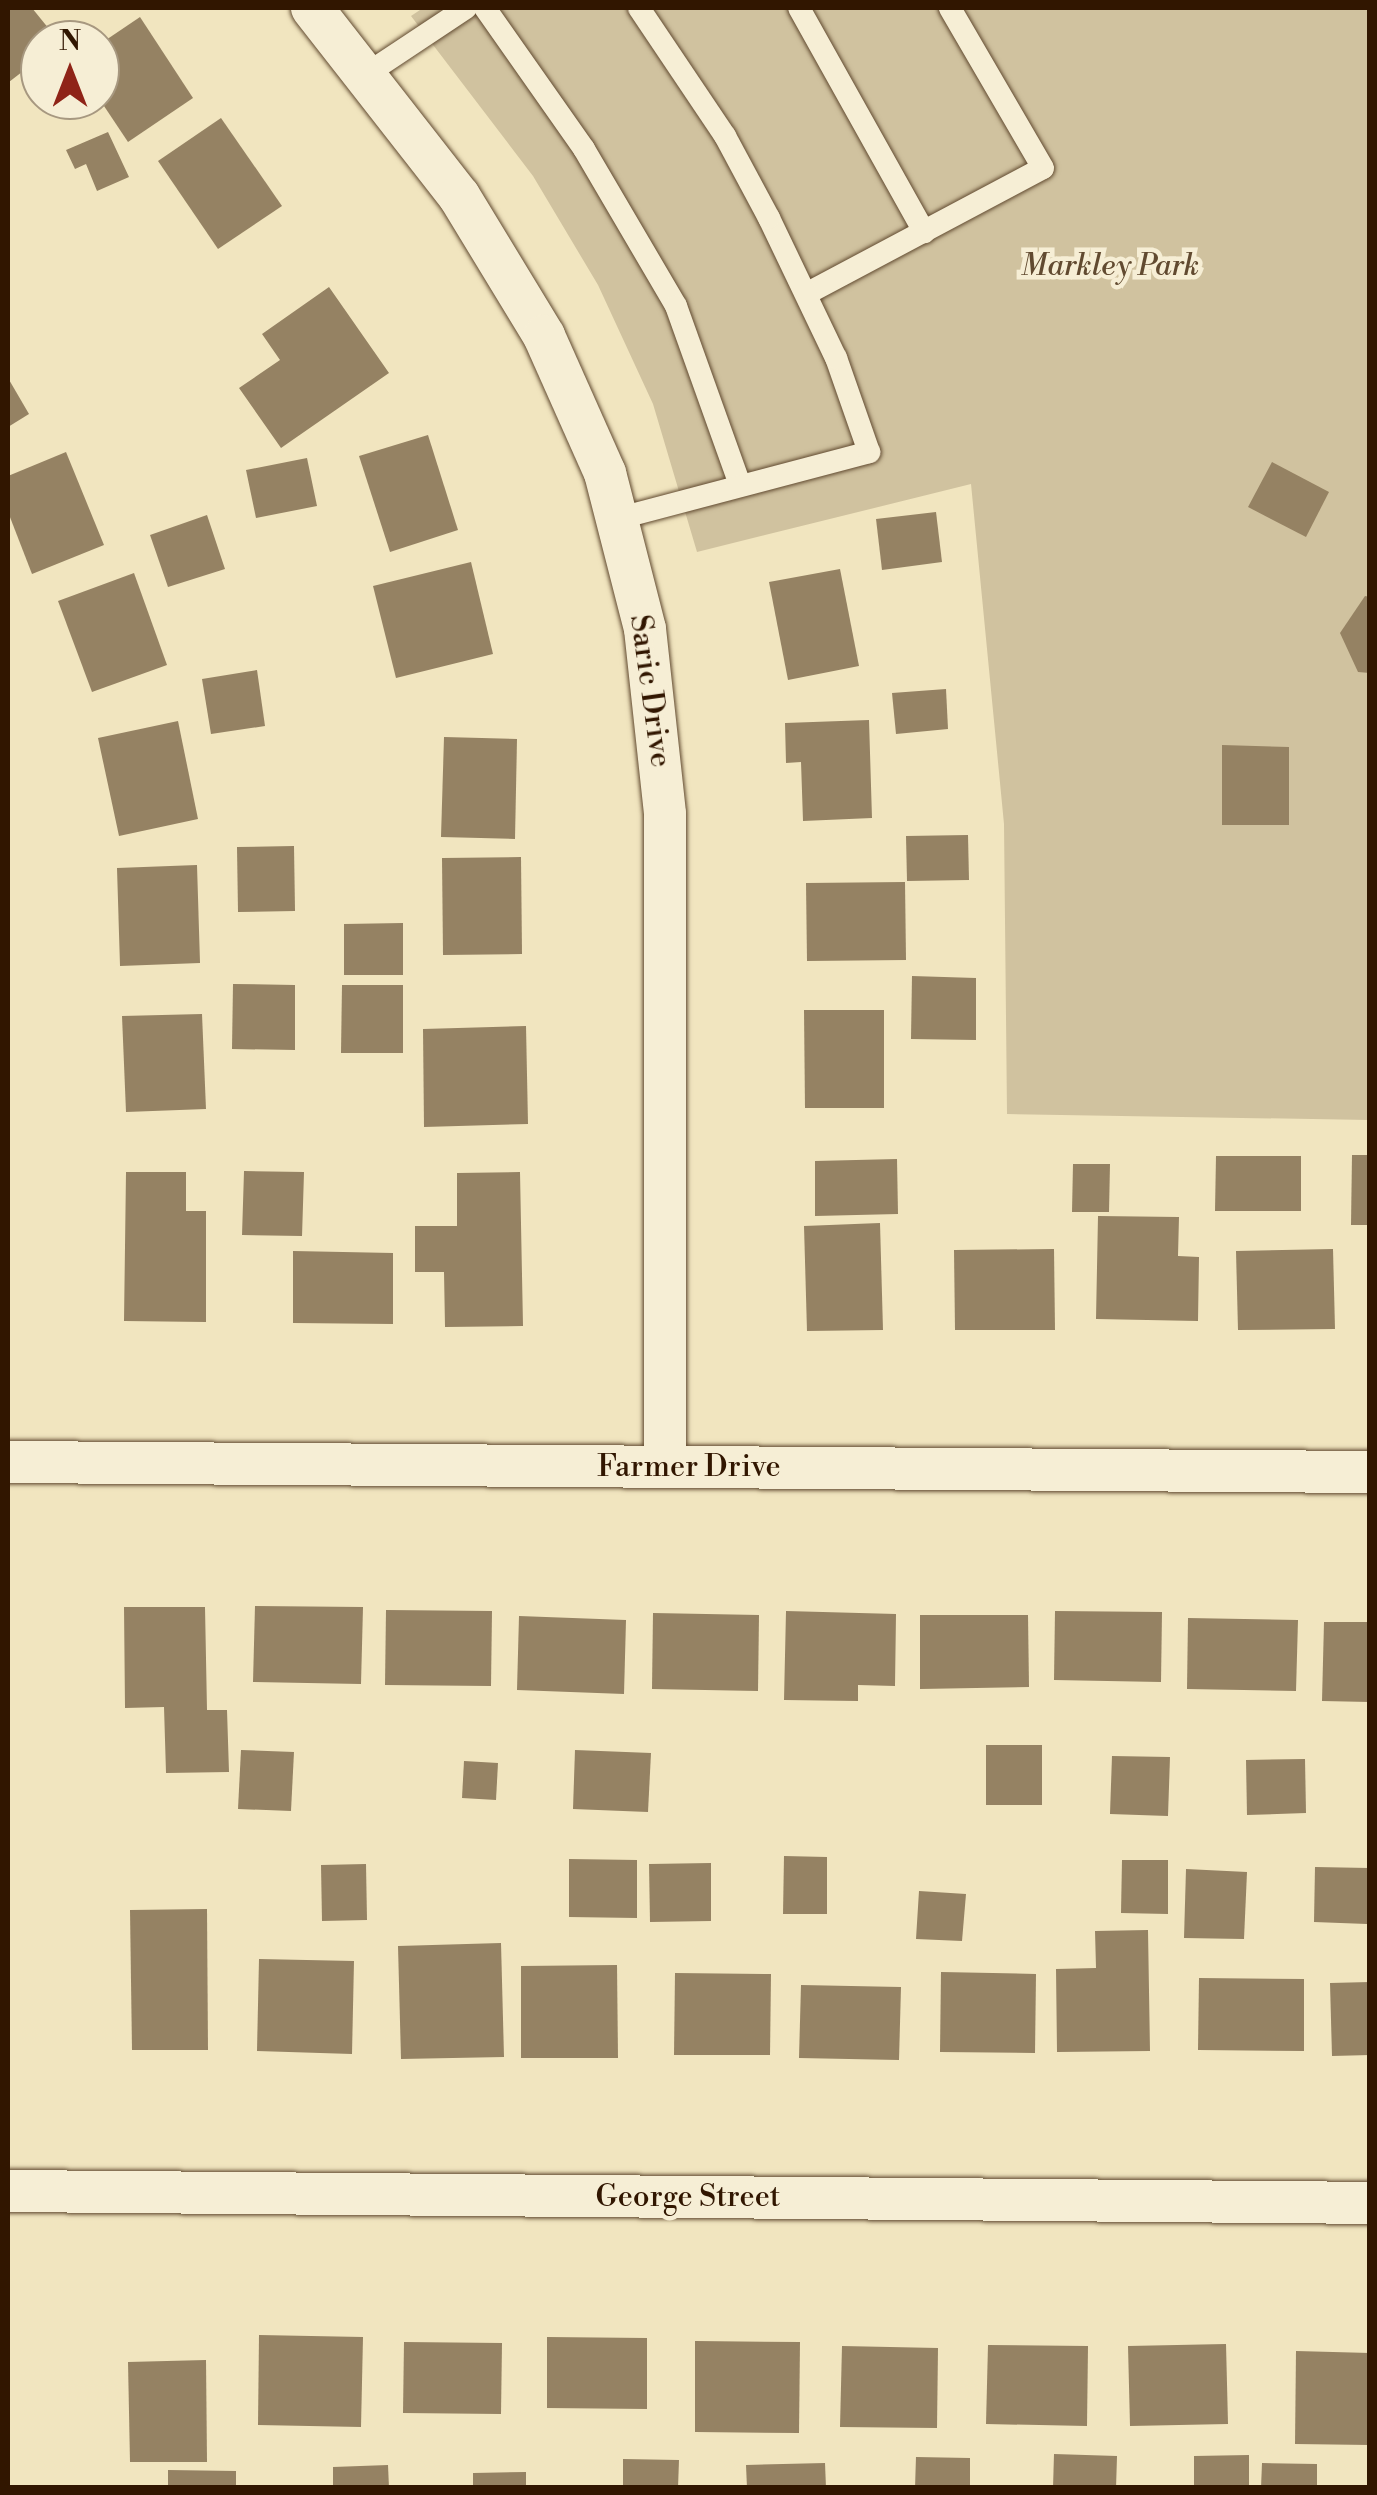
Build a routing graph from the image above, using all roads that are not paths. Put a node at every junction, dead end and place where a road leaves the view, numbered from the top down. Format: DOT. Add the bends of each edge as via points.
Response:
graph roads {
  1 [pos="312,8"];
  2 [pos="466,8"];
  3 [pos="485,8"];
  4 [pos="639,8"];
  5 [pos="799,8"];
  6 [pos="950,8"];
  7 [pos="365,75"];
  8 [pos="924,232"];
  9 [pos="806,294"];
  10 [pos="740,485"];
  11 [pos="616,519"];
  12 [pos="8,1462"];
  13 [pos="665,1466"];
  14 [pos="1370,1472"];
  15 [pos="8,2191"];
  16 [pos="1370,2202"];
  1 -- 7 [label="street, Saric Drive"];
  2 -- 7 [label="lane"];
  3 -- 10 [label="lane" via="584,149 676,306"];
  4 -- 9 [label="lane" via="726,136"];
  5 -- 8 [label="lane"];
  6 -- 8 [label="lane" via="1043,168"];
  7 -- 11 [label="street, Saric Drive" via="459,196 544,336 605,473"];
  8 -- 9 [label="lane"];
  9 -- 10 [label="lane" via="869,452"];
  10 -- 11 [label="lane"];
  11 -- 13 [label="street, Saric Drive" via="645,629 666,814"];
  12 -- 13 [label="street, Farmer Drive"];
  13 -- 14 [label="street, Farmer Drive"];
  15 -- 16 [label="street, George Street"];
}
